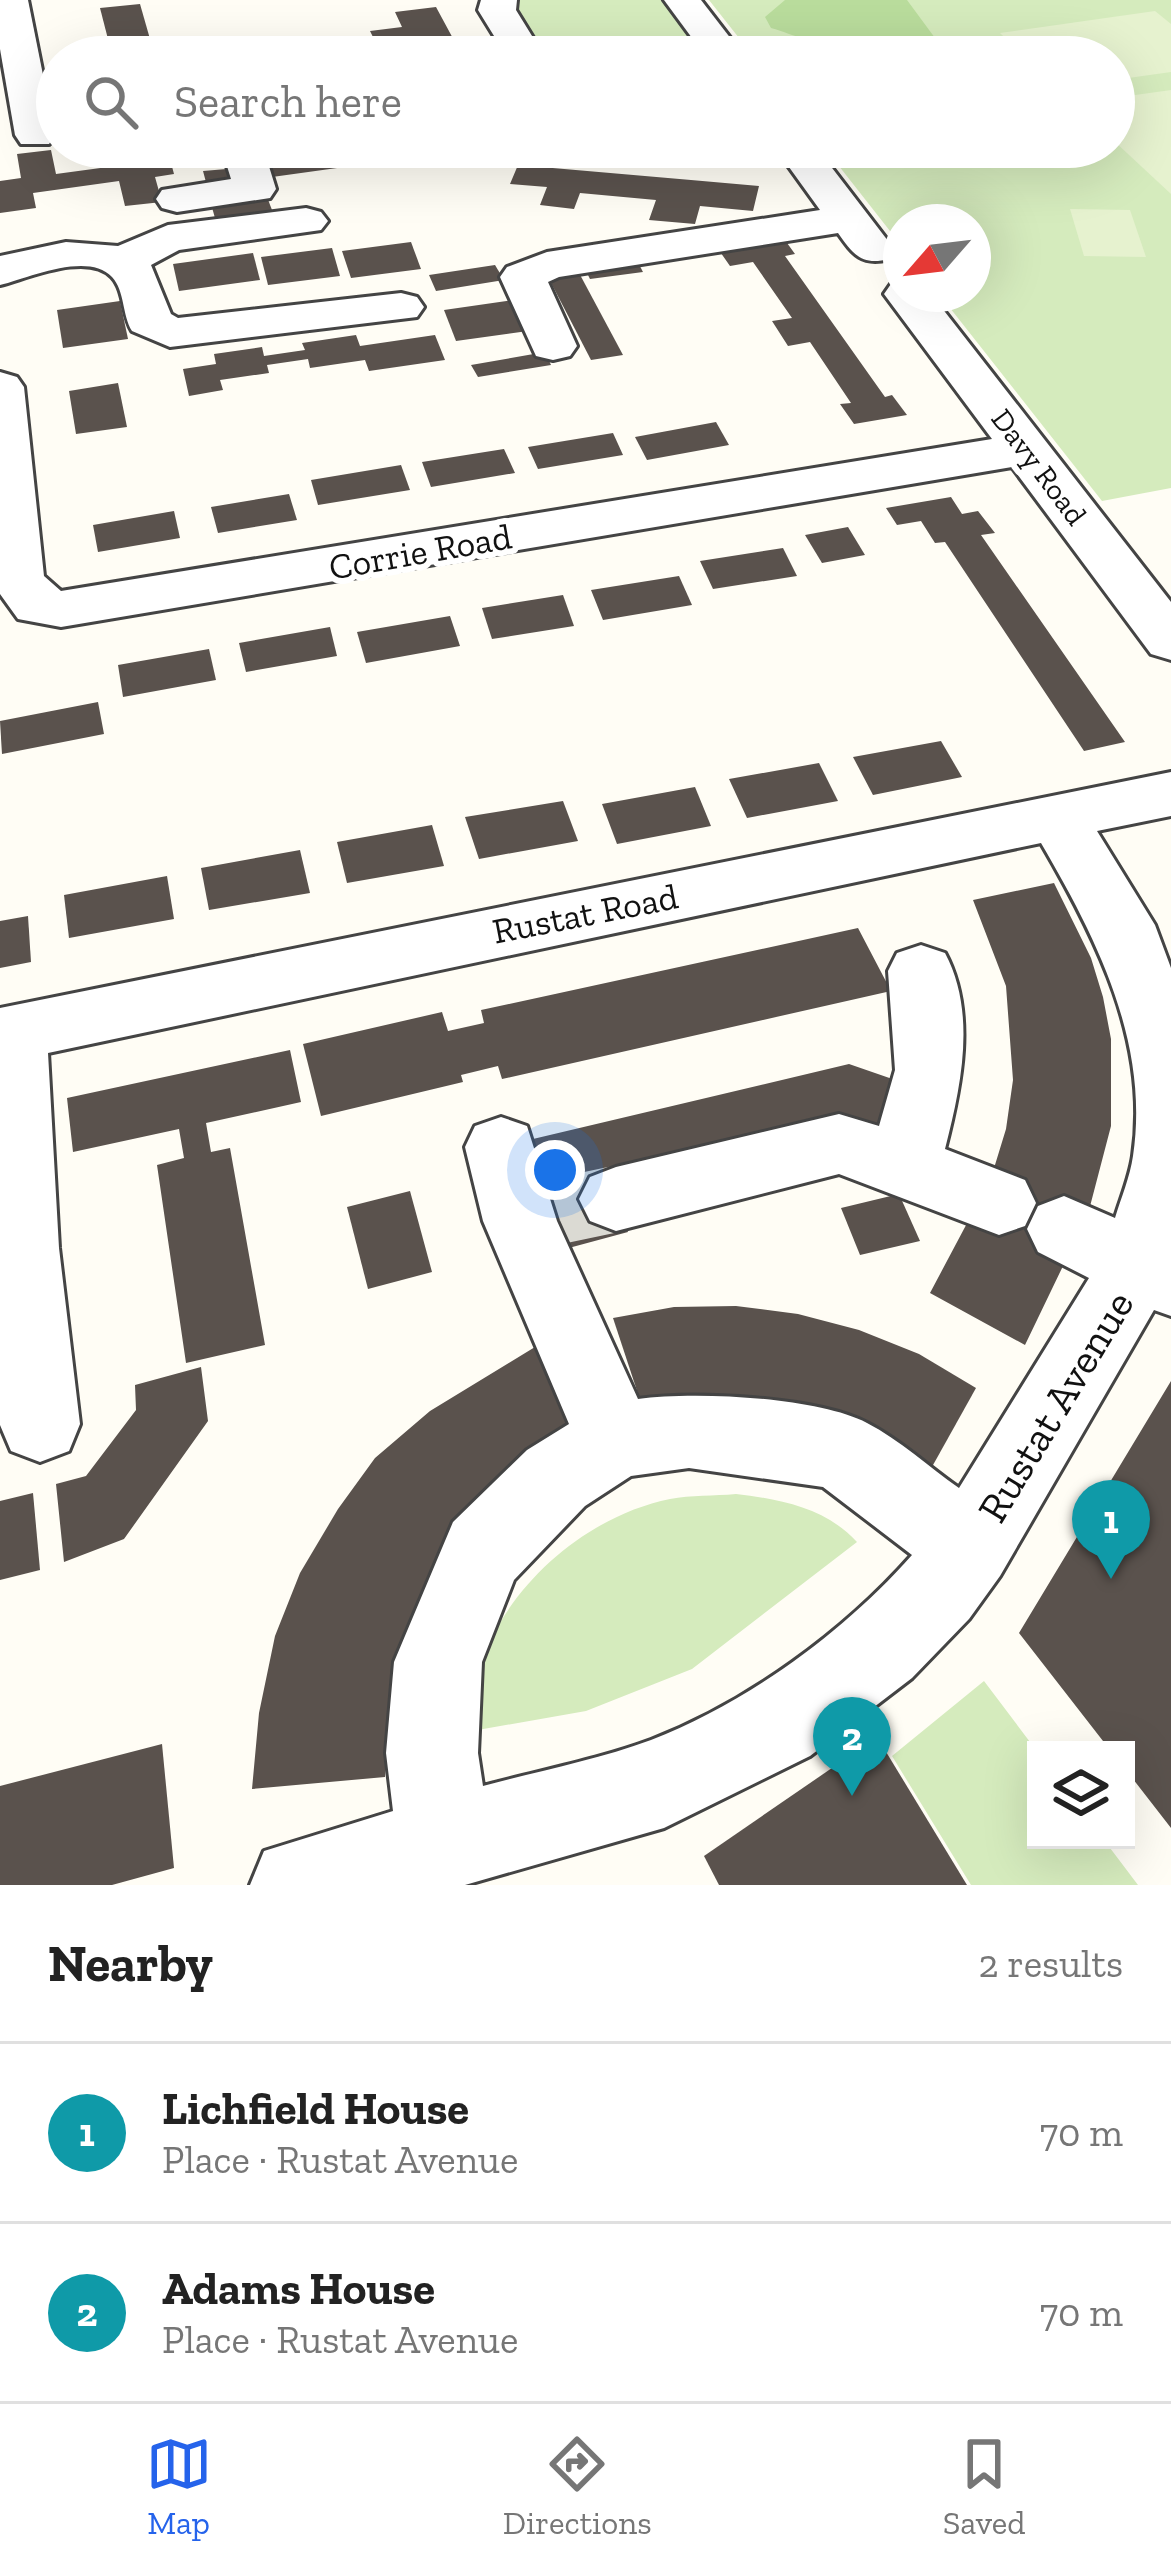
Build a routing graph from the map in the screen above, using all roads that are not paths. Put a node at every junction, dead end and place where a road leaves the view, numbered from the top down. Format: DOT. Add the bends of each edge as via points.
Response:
graph roads {
  1 [pos="10,0"];
  2 [pos="499,0"];
  3 [pos="682,0"];
  4 [pos="513,36"];
  5 [pos="710,36"];
  6 [pos="31,136"];
  7 [pos="249,168"];
  8 [pos="811,168"];
  9 [pos="170,200"];
  10 [pos="850,218"];
  11 [pos="306,221"];
  12 [pos="121,262"];
  13 [pos="883,262"];
  14 [pos="0,271"];
  15 [pos="401,307"];
  16 [pos="921,312"];
  17 [pos="553,346"];
  18 [pos="0,386"];
  19 [pos="1026,449"];
  20 [pos="1171,641"];
  21 [pos="1171,794"];
  22 [pos="1057,818"];
  23 [pos="921,971"];
  24 [pos="6,1034"];
  25 [pos="501,1147"];
  26 [pos="904,1165"];
  27 [pos="563,1211"];
  28 [pos="11,1251"];
  29 [pos="1155,1273"];
  30 [pos="40,1424"];
  31 [pos="616,1440"];
  32 [pos="970,1547"];
  33 [pos="444,1842"];
  34 [pos="298,1885"];
  1 -- 6 [label="street"];
  2 -- 4 [label="street" via="496,10"];
  3 -- 5 [label="street"];
  7 -- 9 [label="street" via="255,189"];
  8 -- 10 [label="street"];
  10 -- 13 [label="street"];
  10 -- 17 [label="street" via="547,266 523,277"];
  11 -- 12 [label="street" via="169,238"];
  12 -- 14 [label="street" via="90,255"];
  12 -- 15 [label="street" via="137,278 149,321 170,334"];
  16 -- 19 [label="street, Davy Road"];
  18 -- 19 [label="street, Corrie Road" via="17,579 38,606 61,609"];
  19 -- 20 [label="street, Davy Road"];
  21 -- 22 [label="street, Rustat Road"];
  22 -- 24 [label="street, Rustat Road"];
  22 -- 29 [label="street, Rustat Avenue" via="1122,925 1167,1050 1170,1155"];
  23 -- 26 [label="street" via="930,1070"];
  24 -- 28 [label="street"];
  25 -- 27 [label="street"];
  26 -- 27 [label="street" via="839,1144"];
  26 -- 29 [label="street"];
  27 -- 31 [label="street"];
  28 -- 30 [label="street"];
  29 -- 32 [label="street, Rustat Avenue"];
  31 -- 32 [label="street, Rustat Avenue" via="689,1430 840,1451"];
  31 -- 33 [label="street, Rustat Avenue" via="556,1478 483,1552 438,1662 432,1753"];
  32 -- 33 [label="street, Rustat Avenue" via="881,1647 778,1724 664,1782"];
  33 -- 34 [label="street, Rustat Avenue"];
}
